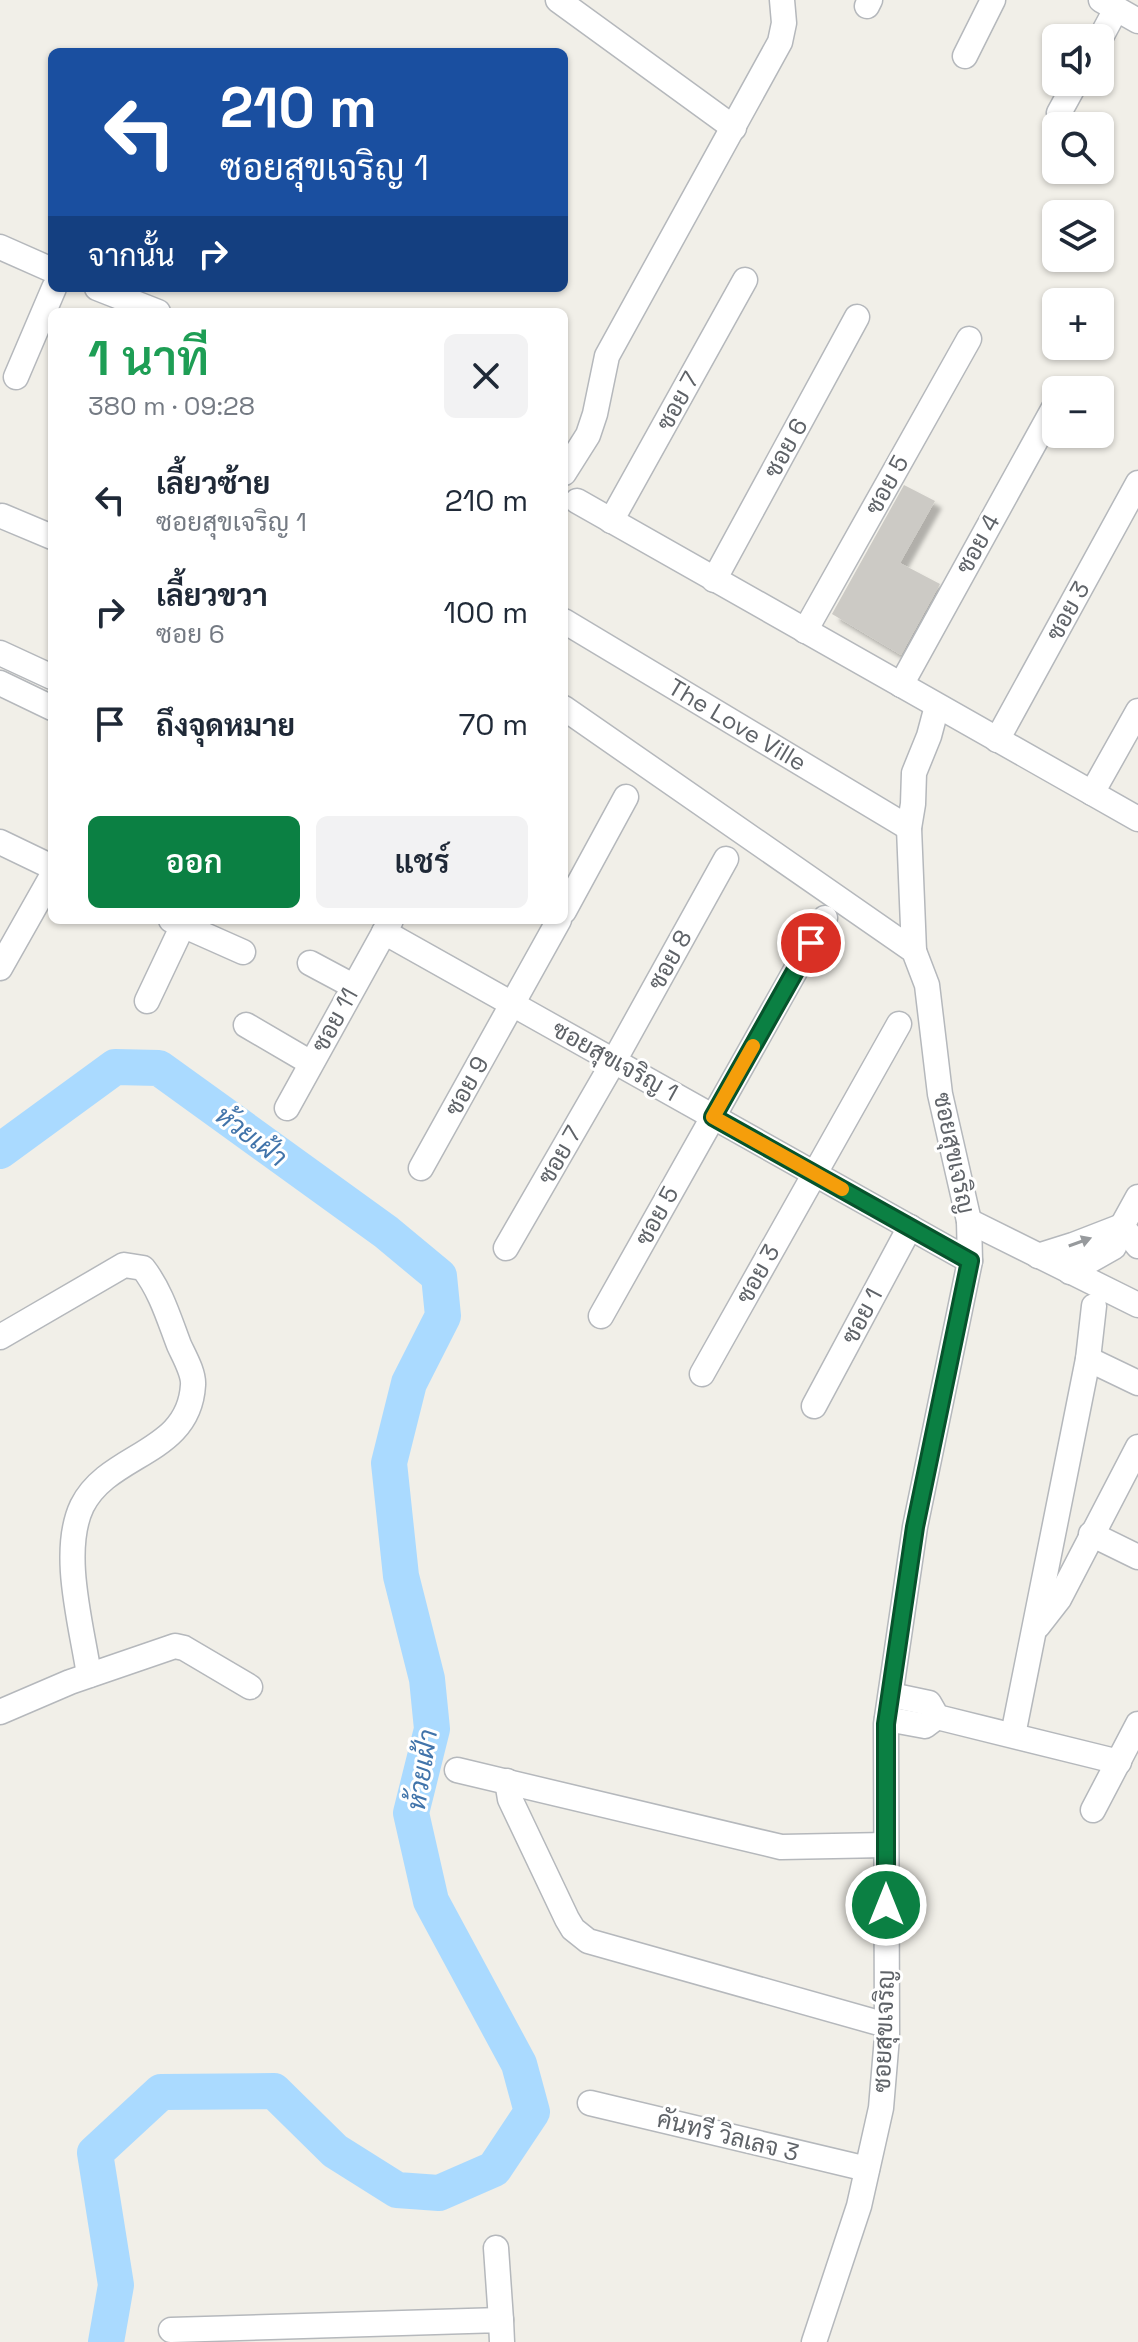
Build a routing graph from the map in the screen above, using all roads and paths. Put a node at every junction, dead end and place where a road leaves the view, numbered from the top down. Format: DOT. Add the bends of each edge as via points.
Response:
graph roads {
  1 [pos="558,0"];
  2 [pos="795,0"];
  3 [pos="993,0"];
  4 [pos="783,11"];
  5 [pos="965,56"];
  6 [pos="734,128"];
  7 [pos="0,247"];
  8 [pos="48,268"];
  9 [pos="745,280"];
  10 [pos="52,292"];
  11 [pos="107,292"];
  12 [pos="148,308"];
  13 [pos="857,317"];
  14 [pos="969,339"];
  15 [pos="16,377"];
  16 [pos="1042,429"];
  17 [pos="568,467"];
  18 [pos="1138,483"];
  19 [pos="577,501"];
  20 [pos="2,516"];
  21 [pos="611,521"];
  22 [pos="48,535"];
  23 [pos="714,580"];
  24 [pos="568,623"];
  25 [pos="805,631"];
  26 [pos="0,653"];
  27 [pos="48,675"];
  28 [pos="0,683"];
  29 [pos="901,685"];
  30 [pos="48,706"];
  31 [pos="937,706"];
  32 [pos="568,711"];
  33 [pos="1138,711"];
  34 [pos="997,740"];
  35 [pos="1092,793"];
  36 [pos="626,797"];
  37 [pos="911,816"];
  38 [pos="1138,819"];
  39 [pos="0,842"];
  40 [pos="726,859"];
  41 [pos="48,865"];
  42 [pos="48,883"];
  43 [pos="568,904"];
  44 [pos="825,918"];
  45 [pos="176,924"];
  46 [pos="181,924"];
  47 [pos="557,924"];
  48 [pos="388,926"];
  49 [pos="914,951"];
  50 [pos="243,952"];
  51 [pos="310,963"];
  52 [pos="0,968"];
  53 [pos="353,986"];
  54 [pos="147,1001"];
  55 [pos="513,1004"];
  56 [pos="899,1024"];
  57 [pos="246,1025"];
  58 [pos="614,1061"];
  59 [pos="311,1063"];
  60 [pos="287,1108"];
  61 [pos="713,1117"];
  62 [pos="421,1168"];
  63 [pos="814,1173"];
  64 [pos="1138,1197"];
  65 [pos="969,1221"];
  66 [pos="1122,1226"];
  67 [pos="910,1227"];
  68 [pos="1138,1246"];
  69 [pos="506,1248"];
  70 [pos="1038,1256"];
  71 [pos="970,1261"];
  72 [pos="1070,1272"];
  73 [pos="1138,1305"];
  74 [pos="1094,1306"];
  75 [pos="601,1316"];
  76 [pos="0,1337"];
  77 [pos="1088,1359"];
  78 [pos="702,1374"];
  79 [pos="1138,1383"];
  80 [pos="814,1406"];
  81 [pos="1138,1447"];
  82 [pos="1091,1534"];
  83 [pos="1138,1557"];
  84 [pos="1034,1631"];
  85 [pos="89,1675"];
  86 [pos="250,1687"];
  87 [pos="889,1707"];
  88 [pos="0,1712"];
  89 [pos="1138,1724"];
  90 [pos="1013,1735"];
  91 [pos="1119,1762"];
  92 [pos="457,1770"];
  93 [pos="507,1781"];
  94 [pos="1093,1810"];
  95 [pos="886,1845"];
  96 [pos="886,2025"];
  97 [pos="590,2103"];
  98 [pos="867,2169"];
  99 [pos="496,2248"];
  100 [pos="171,2330"];
  101 [pos="502,2331"];
  102 [pos="814,2342"];
  1 -- 6 [label="street"];
  2 -- 4 [label="street"];
  3 -- 5 [label="street"];
  4 -- 6 [label="street" via="780,42"];
  6 -- 17 [label="street" via="607,356 588,435"];
  7 -- 8 [label="street"];
  9 -- 21 [label="street, ซอย 7"];
  10 -- 15 [label="street"];
  11 -- 12 [label="street"];
  13 -- 23 [label="street, ซอย 6"];
  14 -- 25 [label="street, ซอย 5"];
  16 -- 29 [label="street, ซอย 4"];
  18 -- 34 [label="street, ซอย 3"];
  19 -- 21 [label="street"];
  20 -- 22 [label="street"];
  21 -- 23 [label="street"];
  23 -- 25 [label="street"];
  24 -- 37 [label="street, The Love Ville"];
  25 -- 29 [label="street"];
  26 -- 27 [label="street"];
  28 -- 30 [label="street"];
  29 -- 31 [label="street"];
  31 -- 34 [label="street"];
  31 -- 37 [label="street, ซอยสุขเจริญ" via="914,773"];
  32 -- 49 [label="street"];
  33 -- 35 [label="street"];
  34 -- 35 [label="street"];
  35 -- 38 [label="street"];
  36 -- 43 [label="street"];
  37 -- 49 [label="street, ซอยสุขเจริญ"];
  39 -- 41 [label="street"];
  40 -- 58 [label="street, ซอย 8"];
  42 -- 52 [label="street"];
  44 -- 61 [label="street"];
  45 -- 54 [label="street"];
  46 -- 50 [label="street"];
  47 -- 55 [label="street, ซอย 9"];
  48 -- 53 [label="street, ซอย 11"];
  48 -- 55 [label="street, ซอยสุขเจริญ 1"];
  49 -- 65 [label="street, ซอยสุขเจริญ" via="927,985 940,1094"];
  51 -- 53 [label="street"];
  53 -- 59 [label="street, ซอย 11"];
  55 -- 58 [label="street, ซอยสุขเจริญ 1"];
  55 -- 62 [label="street, ซอย 9"];
  56 -- 63 [label="street"];
  57 -- 59 [label="street"];
  58 -- 61 [label="street, ซอยสุขเจริญ 1"];
  58 -- 69 [label="street, ซอย 7"];
  59 -- 60 [label="street, ซอย 11"];
  61 -- 63 [label="street, ซอยสุขเจริญ 1"];
  61 -- 75 [label="street, ซอย 5"];
  63 -- 67 [label="street, ซอยสุขเจริญ 1"];
  63 -- 78 [label="street, ซอย 3"];
  64 -- 66 [label="street"];
  65 -- 70 [label="street"];
  65 -- 71 [label="street, ซอยสุขเจริญ"];
  66 -- 68 [label="street"];
  70 -- 66 [label="street, one-way"];
  66 -- 72 [label="street" via="1114,1247"];
  67 -- 71 [label="street, ซอยสุขเจริญ 1"];
  67 -- 80 [label="street, ซอย 1"];
  70 -- 72 [label="street"];
  71 -- 87 [label="street, ซอยสุขเจริญ" via="915,1527"];
  72 -- 73 [label="street"];
  74 -- 77 [label="street"];
  76 -- 85 [label="street" via="124,1265 143,1268 155,1284 194,1383 186,1415 173,1435 100,1482 82,1506 73,1537 74,1575"];
  77 -- 79 [label="street"];
  77 -- 84 [label="street"];
  81 -- 82 [label="street"];
  82 -- 83 [label="street"];
  82 -- 84 [label="street" via="1059,1599"];
  84 -- 90 [label="street"];
  85 -- 86 [label="street" via="175,1646"];
  85 -- 88 [label="street"];
  87 -- 90 [label="street" via="925,1726 937,1717"];
  87 -- 95 [label="street, ซอยสุขเจริญ"];
  89 -- 91 [label="street"];
  90 -- 91 [label="street"];
  91 -- 94 [label="street"];
  92 -- 93 [label="street"];
  93 -- 95 [label="street" via="781,1847"];
  93 -- 96 [label="street" via="510,1799 567,1919 588,1941"];
  95 -- 96 [label="street, ซอยสุขเจริญ"];
  96 -- 98 [label="street, ซอยสุขเจริญ" via="881,2108"];
  97 -- 98 [label="street, คันทรี วิลเลจ 3"];
  98 -- 102 [label="street, ซอยสุขเจริญ"];
  99 -- 101 [label="street"];
  100 -- 101 [label="street"];
}
